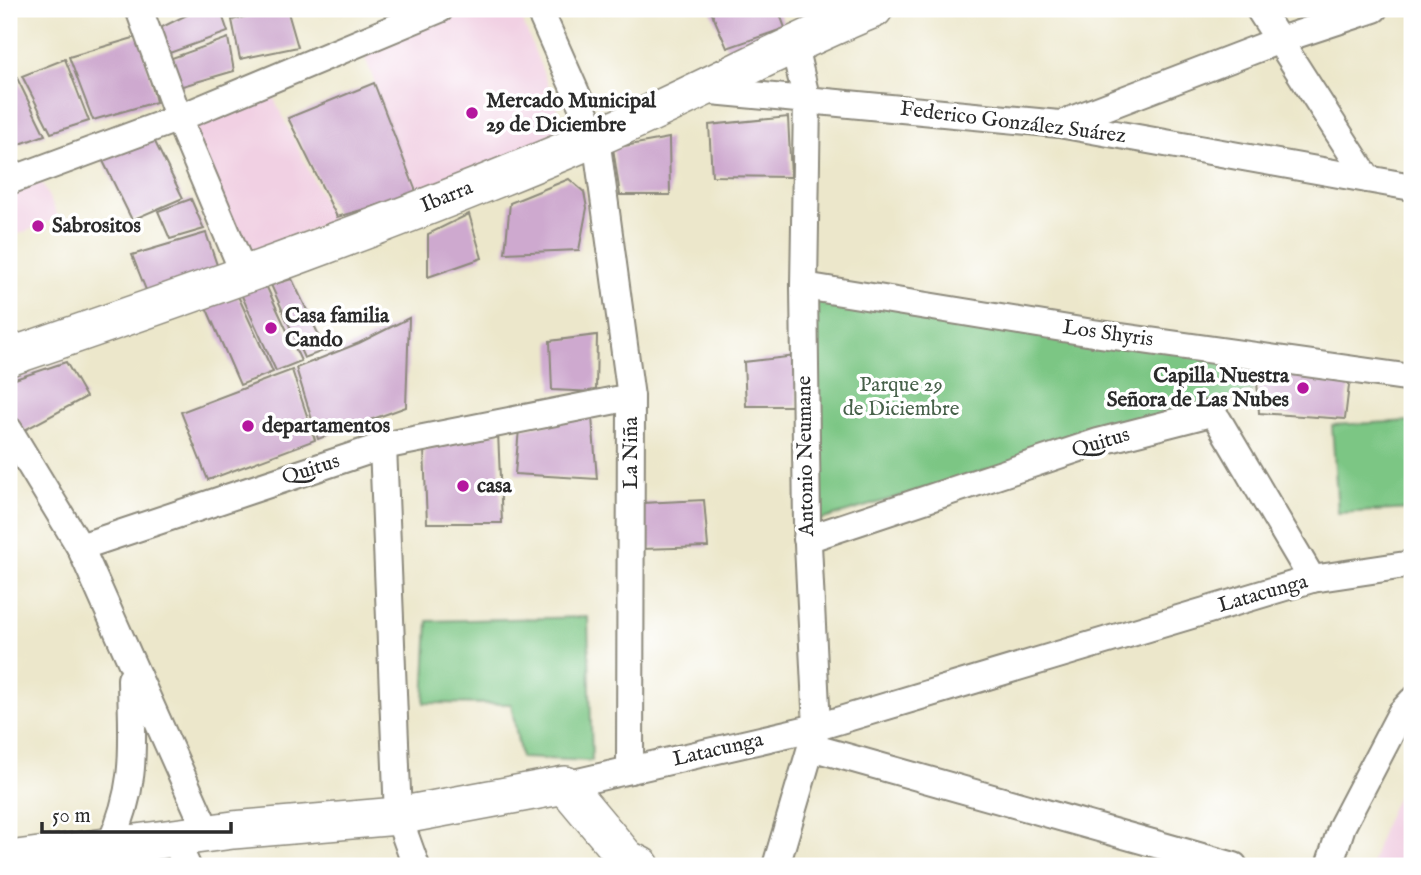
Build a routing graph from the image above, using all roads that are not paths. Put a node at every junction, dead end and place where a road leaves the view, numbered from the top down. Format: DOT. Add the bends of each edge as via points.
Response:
graph roads {
  1 [pos="139,9"];
  2 [pos="440,9"];
  3 [pos="538,9"];
  4 [pos="874,9"];
  5 [pos="1259,9"];
  6 [pos="1374,9"];
  7 [pos="1280,40"];
  8 [pos="793,42"];
  9 [pos="695,90"];
  10 [pos="807,101"];
  11 [pos="179,118"];
  12 [pos="1059,124"];
  13 [pos="596,138"];
  14 [pos="1368,180"];
  15 [pos="9,181"];
  16 [pos="1412,187"];
  17 [pos="245,276"];
  18 [pos="803,286"];
  19 [pos="9,357"];
  20 [pos="1412,378"];
  21 [pos="631,397"];
  22 [pos="9,430"];
  23 [pos="383,446"];
  24 [pos="807,539"];
  25 [pos="80,547"];
  26 [pos="1412,564"];
  27 [pos="1312,579"];
  28 [pos="131,667"];
  29 [pos="1412,701"];
  30 [pos="814,737"];
  31 [pos="630,770"];
  32 [pos="565,785"];
  33 [pos="398,816"];
  34 [pos="110,845"];
  35 [pos="190,846"];
  36 [pos="9,860"];
  37 [pos="416,866"];
  38 [pos="641,866"];
  39 [pos="776,866"];
  40 [pos="1234,866"];
  41 [pos="1329,866"];
  1 -- 11 [label="street"];
  2 -- 11 [label="street"];
  3 -- 13 [label="street, La Niña"];
  4 -- 8 [label="street, Ibarra"];
  5 -- 7 [label="street"];
  6 -- 7 [label="street"];
  7 -- 12 [label="street"];
  7 -- 14 [label="street"];
  8 -- 9 [label="street, Ibarra"];
  8 -- 10 [label="street, Antonio Neumane"];
  9 -- 10 [label="street, Federico González Suárez"];
  9 -- 13 [label="street, Ibarra"];
  10 -- 12 [label="street, Federico González Suárez"];
  10 -- 18 [label="street, Antonio Neumane"];
  11 -- 15 [label="street"];
  11 -- 17 [label="street"];
  12 -- 14 [label="street, Federico González Suárez"];
  13 -- 17 [label="street, Ibarra"];
  13 -- 21 [label="street, La Niña"];
  14 -- 16 [label="street, Federico González Suárez"];
  17 -- 19 [label="street, Ibarra"];
  18 -- 20 [label="street, Los Shyris"];
  18 -- 24 [label="street, Antonio Neumane"];
  21 -- 23 [label="street, Quitus"];
  21 -- 31 [label="street, La Niña"];
  22 -- 25 [label="street"];
  23 -- 25 [label="street, Quitus"];
  23 -- 33 [label="street"];
  24 -- 27 [label="street, Quitus" via="1098,442 1211,413"];
  24 -- 30 [label="street, Antonio Neumane"];
  25 -- 28 [label="street"];
  26 -- 27 [label="street, Latacunga"];
  27 -- 30 [label="street, Latacunga"];
  28 -- 34 [label="street" via="130,787"];
  28 -- 35 [label="street"];
  29 -- 41 [label="street" via="1401,713 1342,826"];
  30 -- 31 [label="street, Latacunga"];
  30 -- 39 [label="street, Antonio Neumane"];
  30 -- 40 [label="street"];
  31 -- 32 [label="street, Latacunga"];
  32 -- 33 [label="street, Latacunga"];
  32 -- 38 [label="street" via="627,859"];
  33 -- 35 [label="street, Latacunga"];
  33 -- 37 [label="street"];
  34 -- 35 [label="street, Latacunga"];
  34 -- 36 [label="street, Latacunga"];
}
